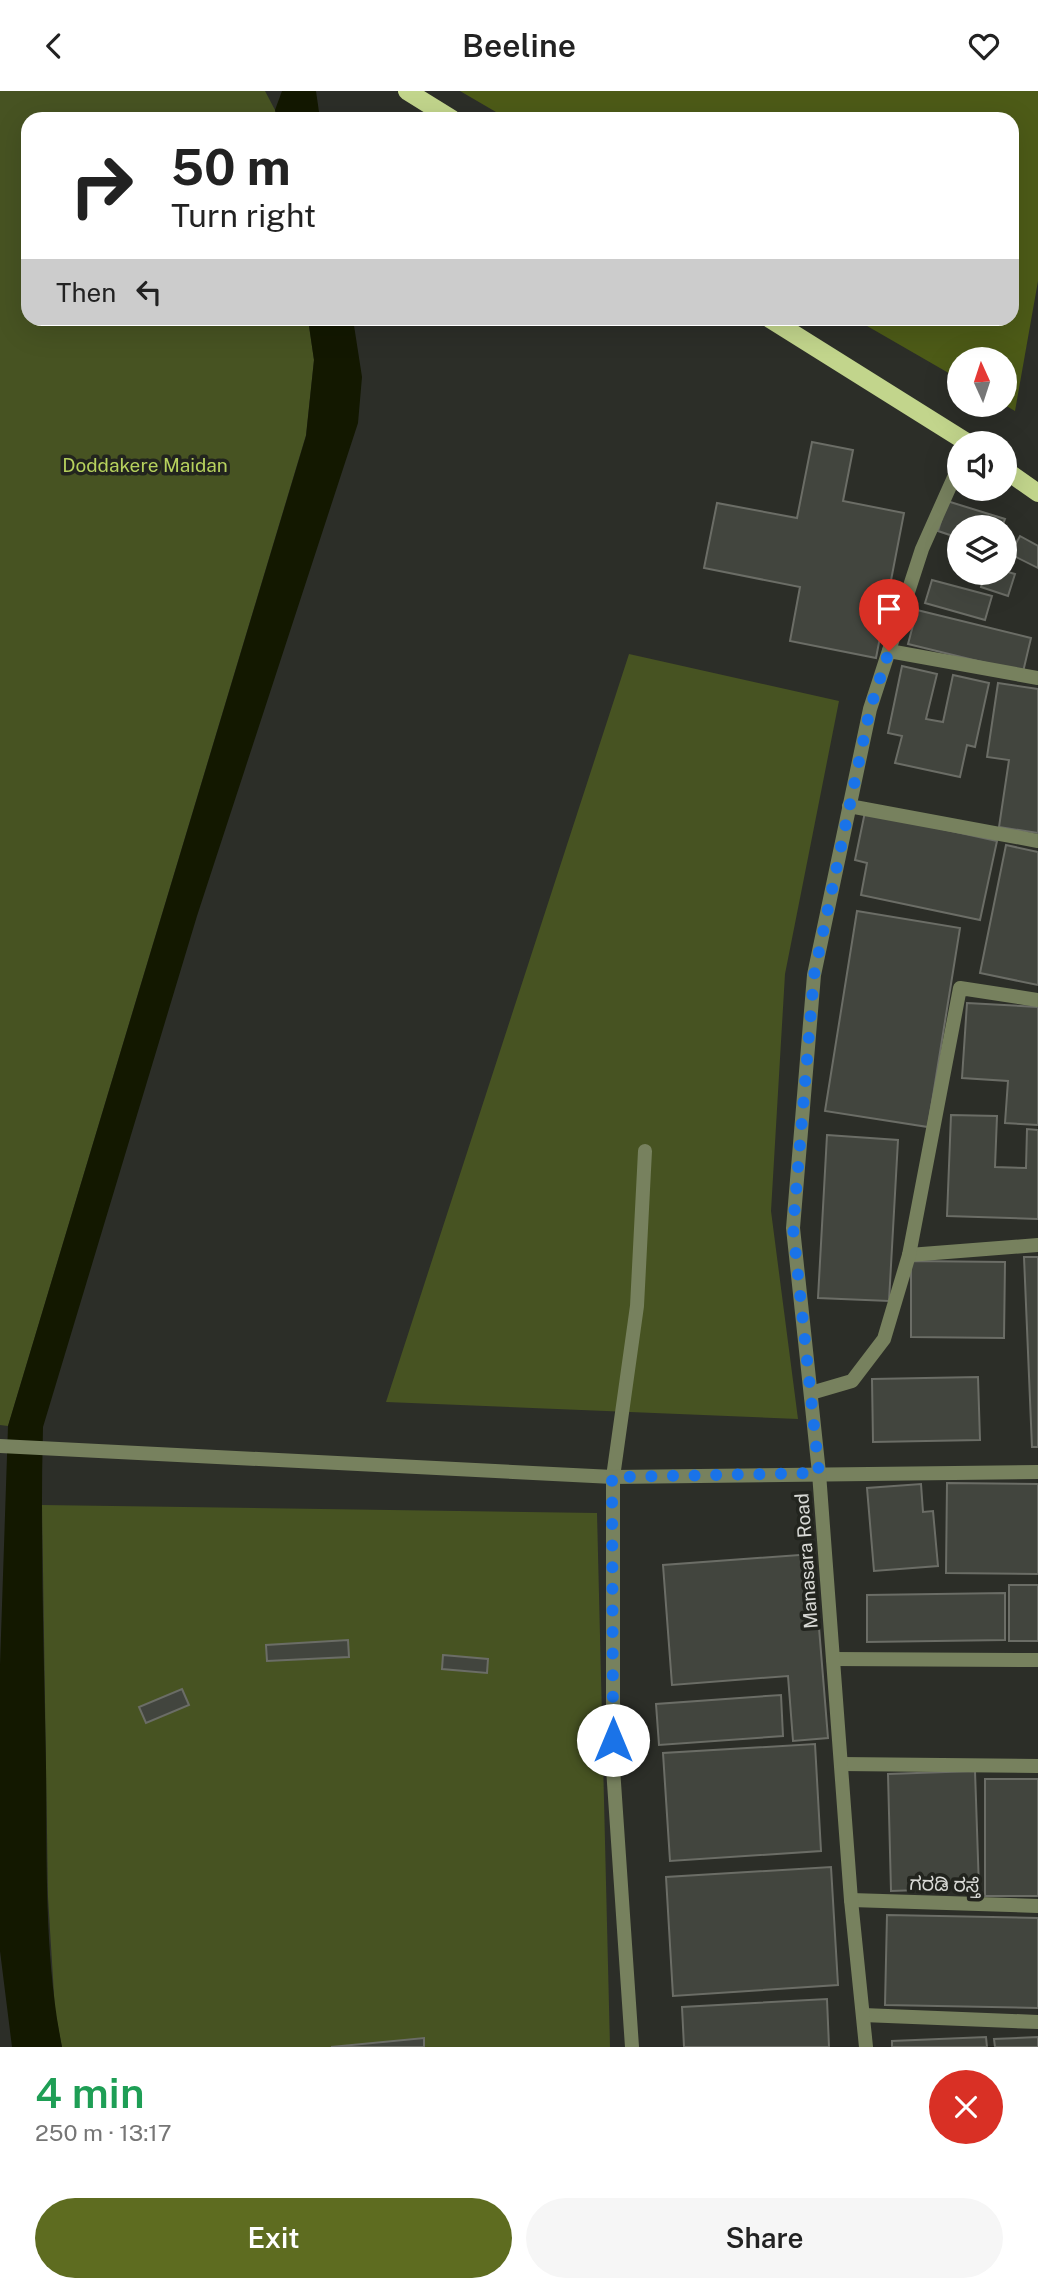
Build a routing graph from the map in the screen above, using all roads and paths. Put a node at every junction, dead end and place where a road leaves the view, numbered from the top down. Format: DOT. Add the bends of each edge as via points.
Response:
graph roads {
  1 [pos="407,91"];
  2 [pos="441,112"];
  3 [pos="781,326"];
  4 [pos="949,431"];
  5 [pos="1017,478"];
  6 [pos="947,493"];
  7 [pos="1038,493"];
  8 [pos="889,651"];
  9 [pos="1038,678"];
  10 [pos="849,806"];
  11 [pos="1038,841"];
  12 [pos="1038,1000"];
  13 [pos="645,1151"];
  14 [pos="1038,1245"];
  15 [pos="909,1255"];
  16 [pos="811,1393"];
  17 [pos="0,1446"];
  18 [pos="1038,1472"];
  19 [pos="819,1473"];
  20 [pos="612,1477"];
  21 [pos="833,1659"];
  22 [pos="1038,1660"];
  23 [pos="841,1764"];
  24 [pos="1038,1766"];
  25 [pos="851,1900"];
  26 [pos="1038,1906"];
  27 [pos="863,2015"];
  28 [pos="1038,2022"];
  29 [pos="632,2047"];
  30 [pos="866,2047"];
  1 -- 2 [label="main road"];
  3 -- 4 [label="main road"];
  5 -- 7 [label="main road"];
  6 -- 8 [label="street, Manasara Road" via="922,549"];
  8 -- 9 [label="street"];
  8 -- 10 [label="street, Manasara Road" via="870,709"];
  10 -- 11 [label="street"];
  10 -- 16 [label="street, Manasara Road" via="814,975 793,1228"];
  12 -- 15 [label="street" via="960,988"];
  13 -- 20 [label="street" via="637,1306"];
  14 -- 15 [label="street"];
  15 -- 16 [label="street" via="884,1339 852,1381"];
  16 -- 19 [label="street, Manasara Road"];
  17 -- 20 [label="street"];
  18 -- 19 [label="street"];
  19 -- 20 [label="street"];
  19 -- 21 [label="street, Manasara Road"];
  20 -- 29 [label="street" via="613,1768"];
  21 -- 22 [label="street"];
  21 -- 23 [label="street, Manasara Road"];
  23 -- 24 [label="street"];
  23 -- 25 [label="street, Manasara Road"];
  25 -- 26 [label="street, ಗರಡಿ ರಸ್ತೆ"];
  25 -- 27 [label="street, Manasara Road"];
  27 -- 28 [label="street"];
  27 -- 30 [label="street, Manasara Road"];
}
